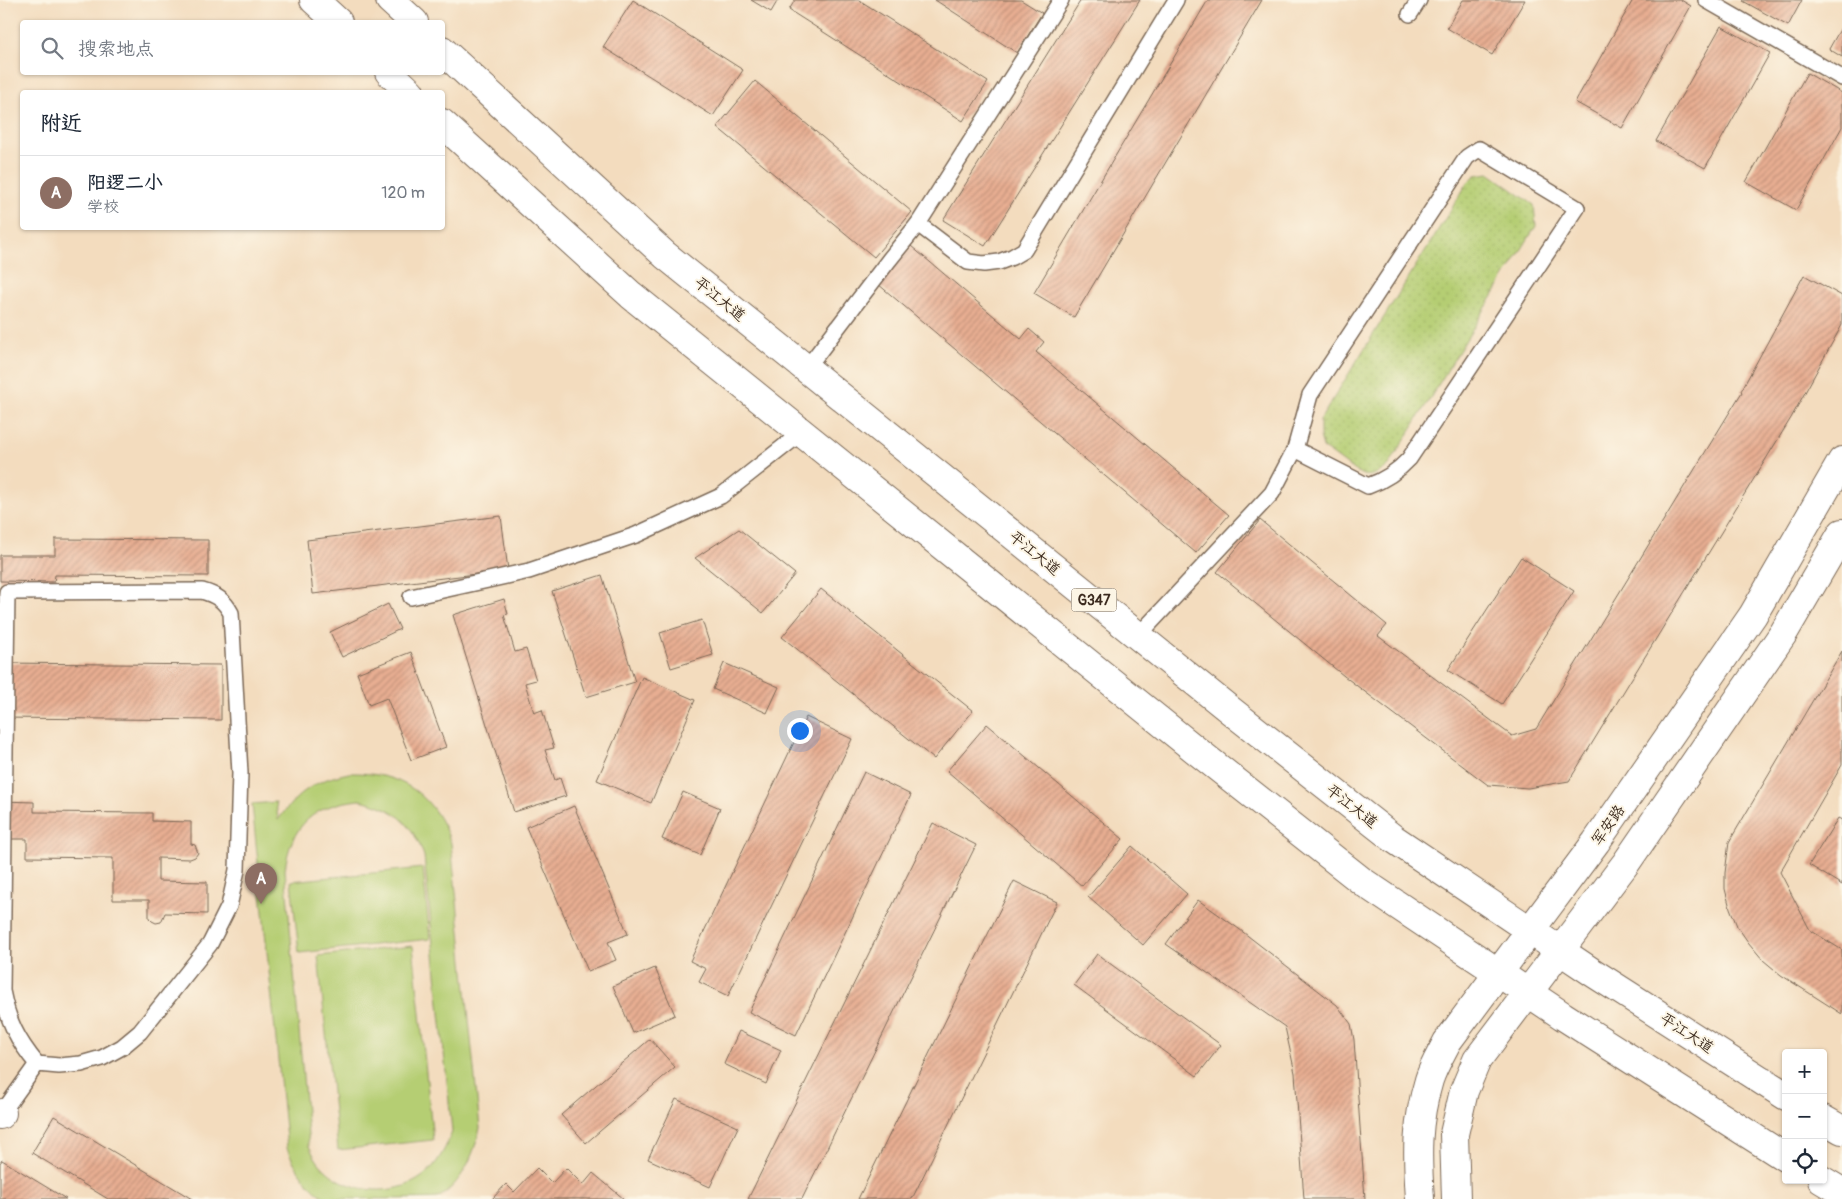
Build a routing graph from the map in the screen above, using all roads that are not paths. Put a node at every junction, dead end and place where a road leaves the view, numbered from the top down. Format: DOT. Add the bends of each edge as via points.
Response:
graph roads {
  1 [pos="314,0"];
  2 [pos="390,0"];
  3 [pos="1061,0"];
  4 [pos="1176,0"];
  5 [pos="1419,0"];
  6 [pos="1706,0"];
  7 [pos="1410,14"];
  8 [pos="336,20"];
  9 [pos="412,20"];
  10 [pos="445,53"];
  11 [pos="392,75"];
  12 [pos="1842,78"];
  13 [pos="408,90"];
  14 [pos="445,126"];
  15 [pos="918,224"];
  16 [pos="806,369"];
  17 [pos="801,433"];
  18 [pos="1295,449"];
  19 [pos="1842,461"];
  20 [pos="1842,533"];
  21 [pos="411,597"];
  22 [pos="1138,636"];
  23 [pos="1530,930"];
  24 [pos="1560,950"];
  25 [pos="1498,973"];
  26 [pos="1528,993"];
  27 [pos="36,1064"];
  28 [pos="1783,1094"];
  29 [pos="1,1114"];
  30 [pos="1827,1121"];
  31 [pos="1842,1130"];
  32 [pos="1782,1155"];
  33 [pos="1827,1183"];
  34 [pos="1842,1192"];
  35 [pos="1420,1199"];
  36 [pos="1456,1199"];
  1 -- 8 [label="main road"];
  2 -- 9 [label="main road"];
  3 -- 15 [label="lane"];
  4 -- 15 [label="lane" via="1024,250 999,262 968,262"];
  5 -- 7 [label="lane"];
  6 -- 12 [label="lane"];
  10 -- 16 [label="main road, 平江大道 / G347" via="665,255"];
  11 -- 13 [label="main road"];
  14 -- 17 [label="main road" via="631,295"];
  15 -- 16 [label="lane"];
  16 -- 22 [label="main road, 平江大道 / G347"];
  17 -- 21 [label="lane" via="721,496 636,535 529,571"];
  17 -- 25 [label="main road" via="1363,882"];
  18 -- 18 [label="lane" via="1310,395 1467,157 1479,149 1577,208 1398,472 1368,486"];
  18 -- 22 [label="lane" via="1272,493"];
  19 -- 23 [label="main road, 军安路" via="1753,615 1596,842"];
  20 -- 24 [label="main road" via="1783,634 1626,863"];
  22 -- 23 [label="main road, 平江大道 / G347" via="1394,839"];
  23 -- 24 [label="main road, 平江大道 / G347"];
  23 -- 25 [label="main road, 军安路"];
  24 -- 26 [label="main road"];
  24 -- 28 [label="main road, 平江大道 / G347"];
  25 -- 26 [label="main road"];
  25 -- 35 [label="main road, 军安路" via="1446,1042 1429,1079 1418,1129"];
  26 -- 32 [label="main road"];
  26 -- 36 [label="main road" via="1477,1060 1464,1090 1454,1134"];
  27 -- 27 [label="lane" via="81,1064 102,1058 122,1047 140,1032 210,944 229,906 237,870 240,773 231,613 226,604 211,593 7,592 2,991 16,1035"];
  27 -- 29 [label="lane"];
  30 -- 31 [label="main road"];
  33 -- 34 [label="main road"];
}
